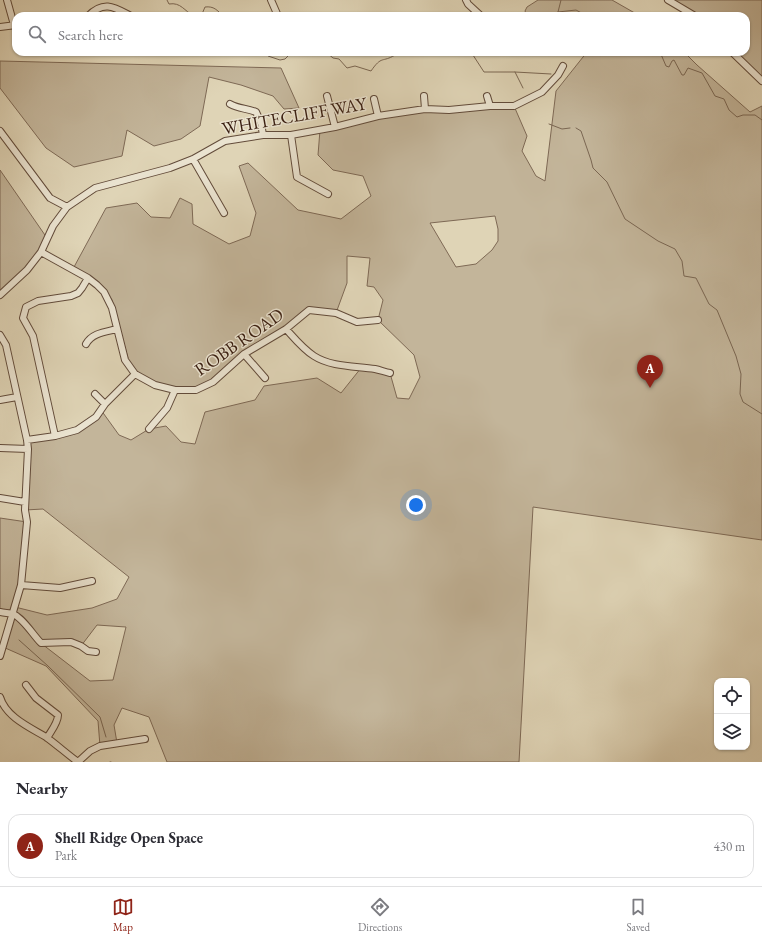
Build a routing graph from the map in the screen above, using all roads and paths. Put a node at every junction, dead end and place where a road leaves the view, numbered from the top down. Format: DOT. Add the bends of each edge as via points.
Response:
graph roads {
  1 [pos="7,0"];
  2 [pos="271,0"];
  3 [pos="466,0"];
  4 [pos="668,0"];
  5 [pos="92,12"];
  6 [pos="123,12"];
  7 [pos="276,12"];
  8 [pos="477,12"];
  9 [pos="688,12"];
  10 [pos="12,16"];
  11 [pos="12,25"];
  12 [pos="0,26"];
  13 [pos="736,56"];
  14 [pos="563,66"];
  15 [pos="762,81"];
  16 [pos="327,96"];
  17 [pos="424,96"];
  18 [pos="487,96"];
  19 [pos="374,99"];
  20 [pos="230,104"];
  21 [pos="490,106"];
  22 [pos="425,110"];
  23 [pos="378,116"];
  24 [pos="334,127"];
  25 [pos="0,131"];
  26 [pos="263,135"];
  27 [pos="291,135"];
  28 [pos="193,159"];
  29 [pos="328,194"];
  30 [pos="67,208"];
  31 [pos="224,212"];
  32 [pos="41,252"];
  33 [pos="88,278"];
  34 [pos="0,295"];
  35 [pos="378,320"];
  36 [pos="117,329"];
  37 [pos="286,329"];
  38 [pos="0,335"];
  39 [pos="86,344"];
  40 [pos="3,346"];
  41 [pos="244,354"];
  42 [pos="390,373"];
  43 [pos="135,374"];
  44 [pos="265,378"];
  45 [pos="175,390"];
  46 [pos="95,394"];
  47 [pos="18,397"];
  48 [pos="0,400"];
  49 [pos="105,404"];
  50 [pos="149,429"];
  51 [pos="55,436"];
  52 [pos="27,440"];
  53 [pos="0,448"];
  54 [pos="28,450"];
  55 [pos="0,498"];
  56 [pos="25,502"];
  57 [pos="92,581"];
  58 [pos="21,585"];
  59 [pos="0,612"];
  60 [pos="12,614"];
  61 [pos="96,652"];
  62 [pos="0,656"];
  63 [pos="26,685"];
  64 [pos="1,702"];
  65 [pos="47,738"];
  66 [pos="145,739"];
  67 [pos="78,762"];
  1 -- 10 [label="street"];
  2 -- 7 [label="street"];
  3 -- 8 [label="street"];
  4 -- 9 [label="street"];
  5 -- 6 [label="street" via="102,6"];
  11 -- 12 [label="street"];
  13 -- 15 [label="street"];
  14 -- 21 [label="street, WHITECLIFF WAY" via="542,92 514,106"];
  16 -- 24 [label="street"];
  17 -- 22 [label="street"];
  18 -- 21 [label="street"];
  19 -- 23 [label="street"];
  20 -- 26 [label="street" via="238,109 256,112"];
  21 -- 22 [label="street, WHITECLIFF WAY"];
  22 -- 23 [label="street, WHITECLIFF WAY"];
  23 -- 24 [label="street, WHITECLIFF WAY"];
  24 -- 27 [label="street, WHITECLIFF WAY"];
  25 -- 30 [label="street" via="50,198"];
  26 -- 27 [label="street, WHITECLIFF WAY"];
  26 -- 28 [label="street, WHITECLIFF WAY" via="225,141"];
  27 -- 29 [label="street" via="297,177"];
  28 -- 30 [label="street, WHITECLIFF WAY" via="170,168 95,188"];
  28 -- 31 [label="street"];
  30 -- 32 [label="street, WHITECLIFF WAY" via="53,226"];
  32 -- 33 [label="street, ROBB ROAD"];
  32 -- 34 [label="street, WHITECLIFF WAY" via="27,270"];
  33 -- 36 [label="street, ROBB ROAD" via="108,299"];
  33 -- 51 [label="street" via="78,293 38,301 26,307 23,318 33,336"];
  35 -- 37 [label="street, ROBB ROAD" via="357,322 336,313 309,310"];
  36 -- 39 [label="street" via="95,335"];
  36 -- 43 [label="street, ROBB ROAD" via="125,360"];
  37 -- 41 [label="street, ROBB ROAD"];
  37 -- 42 [label="street" via="315,356 348,366"];
  38 -- 40 [label="street"];
  40 -- 47 [label="street"];
  41 -- 44 [label="street"];
  41 -- 45 [label="street, ROBB ROAD" via="213,382 196,390"];
  43 -- 45 [label="street, ROBB ROAD" via="155,385"];
  43 -- 49 [label="street"];
  45 -- 50 [label="street" via="167,408"];
  46 -- 49 [label="street"];
  47 -- 48 [label="street"];
  47 -- 52 [label="street"];
  49 -- 51 [label="street" via="96,417 78,430"];
  51 -- 52 [label="street"];
  52 -- 54 [label="street"];
  53 -- 54 [label="street"];
  54 -- 56 [label="street"];
  55 -- 56 [label="street"];
  56 -- 58 [label="street" via="27,522"];
  57 -- 58 [label="street" via="60,588"];
  58 -- 60 [label="street"];
  59 -- 60 [label="street"];
  60 -- 61 [label="street" via="24,622 41,643 71,642 88,651"];
  60 -- 62 [label="street"];
  63 -- 65 [label="street" via="36,698 58,715"];
  64 -- 65 [label="street" via="15,718"];
  65 -- 67 [label="street"];
  66 -- 67 [label="street" via="100,746"];
}
